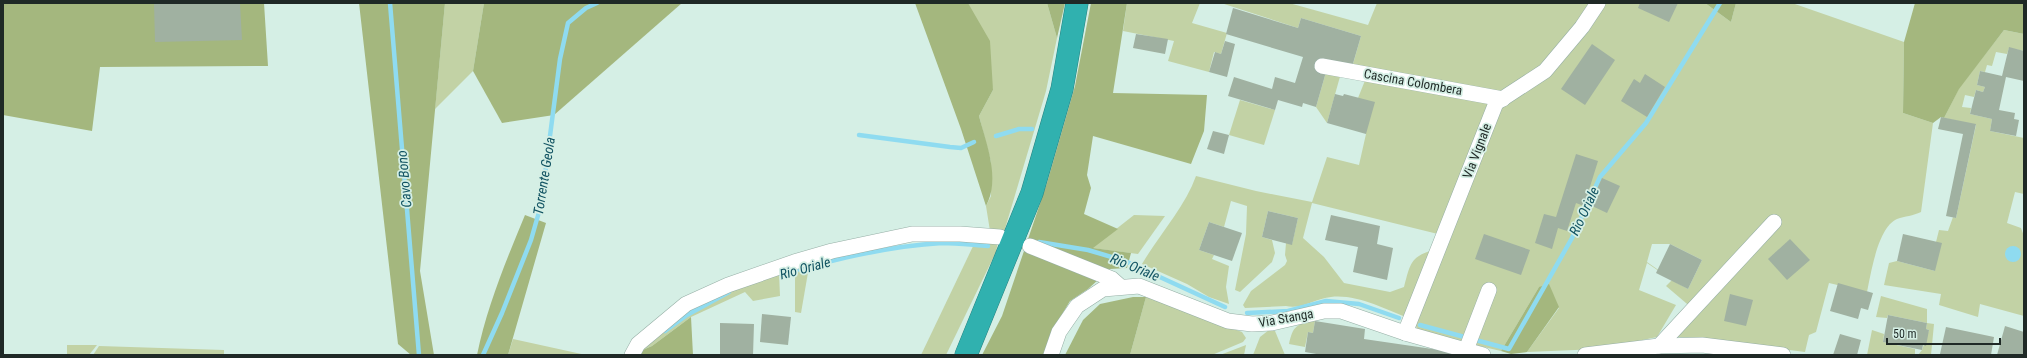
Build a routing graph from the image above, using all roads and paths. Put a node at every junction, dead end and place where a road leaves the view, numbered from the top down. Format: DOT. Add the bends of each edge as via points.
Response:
graph roads {
  1 [pos="1077,3"];
  2 [pos="1598,3"];
  3 [pos="1322,66"];
  4 [pos="1503,99"];
  5 [pos="1774,222"];
  6 [pos="1000,237"];
  7 [pos="1030,246"];
  8 [pos="1121,287"];
  9 [pos="1489,290"];
  10 [pos="1405,333"];
  11 [pos="1469,343"];
  12 [pos="1659,346"];
  13 [pos="632,355"];
  14 [pos="966,355"];
  15 [pos="1051,355"];
  16 [pos="1483,355"];
  17 [pos="1585,355"];
  18 [pos="1783,355"];
  1 -- 14 [label="highway" via="1062,89 1032,193"];
  2 -- 4 [label="street, Via Vignale" via="1582,27 1545,71"];
  3 -- 4 [label="street, Cascina Colombera"];
  4 -- 10 [label="street, Via Vignale" via="1496,103"];
  5 -- 12 [label="street"];
  6 -- 13 [label="street" via="912,234 794,262 728,285 686,304 638,344"];
  7 -- 8 [label="street" via="1112,279"];
  8 -- 10 [label="street, Via Stanga" via="1139,286 1228,321 1272,323 1324,311 1341,311"];
  8 -- 15 [label="street, Via Stanga" via="1103,289 1077,306 1059,332"];
  9 -- 11 [label="street"];
  10 -- 11 [label="street, Via Stanga"];
  11 -- 16 [label="street, Via Stanga"];
  12 -- 17 [label="street"];
  12 -- 18 [label="street" via="1702,345"];
}
